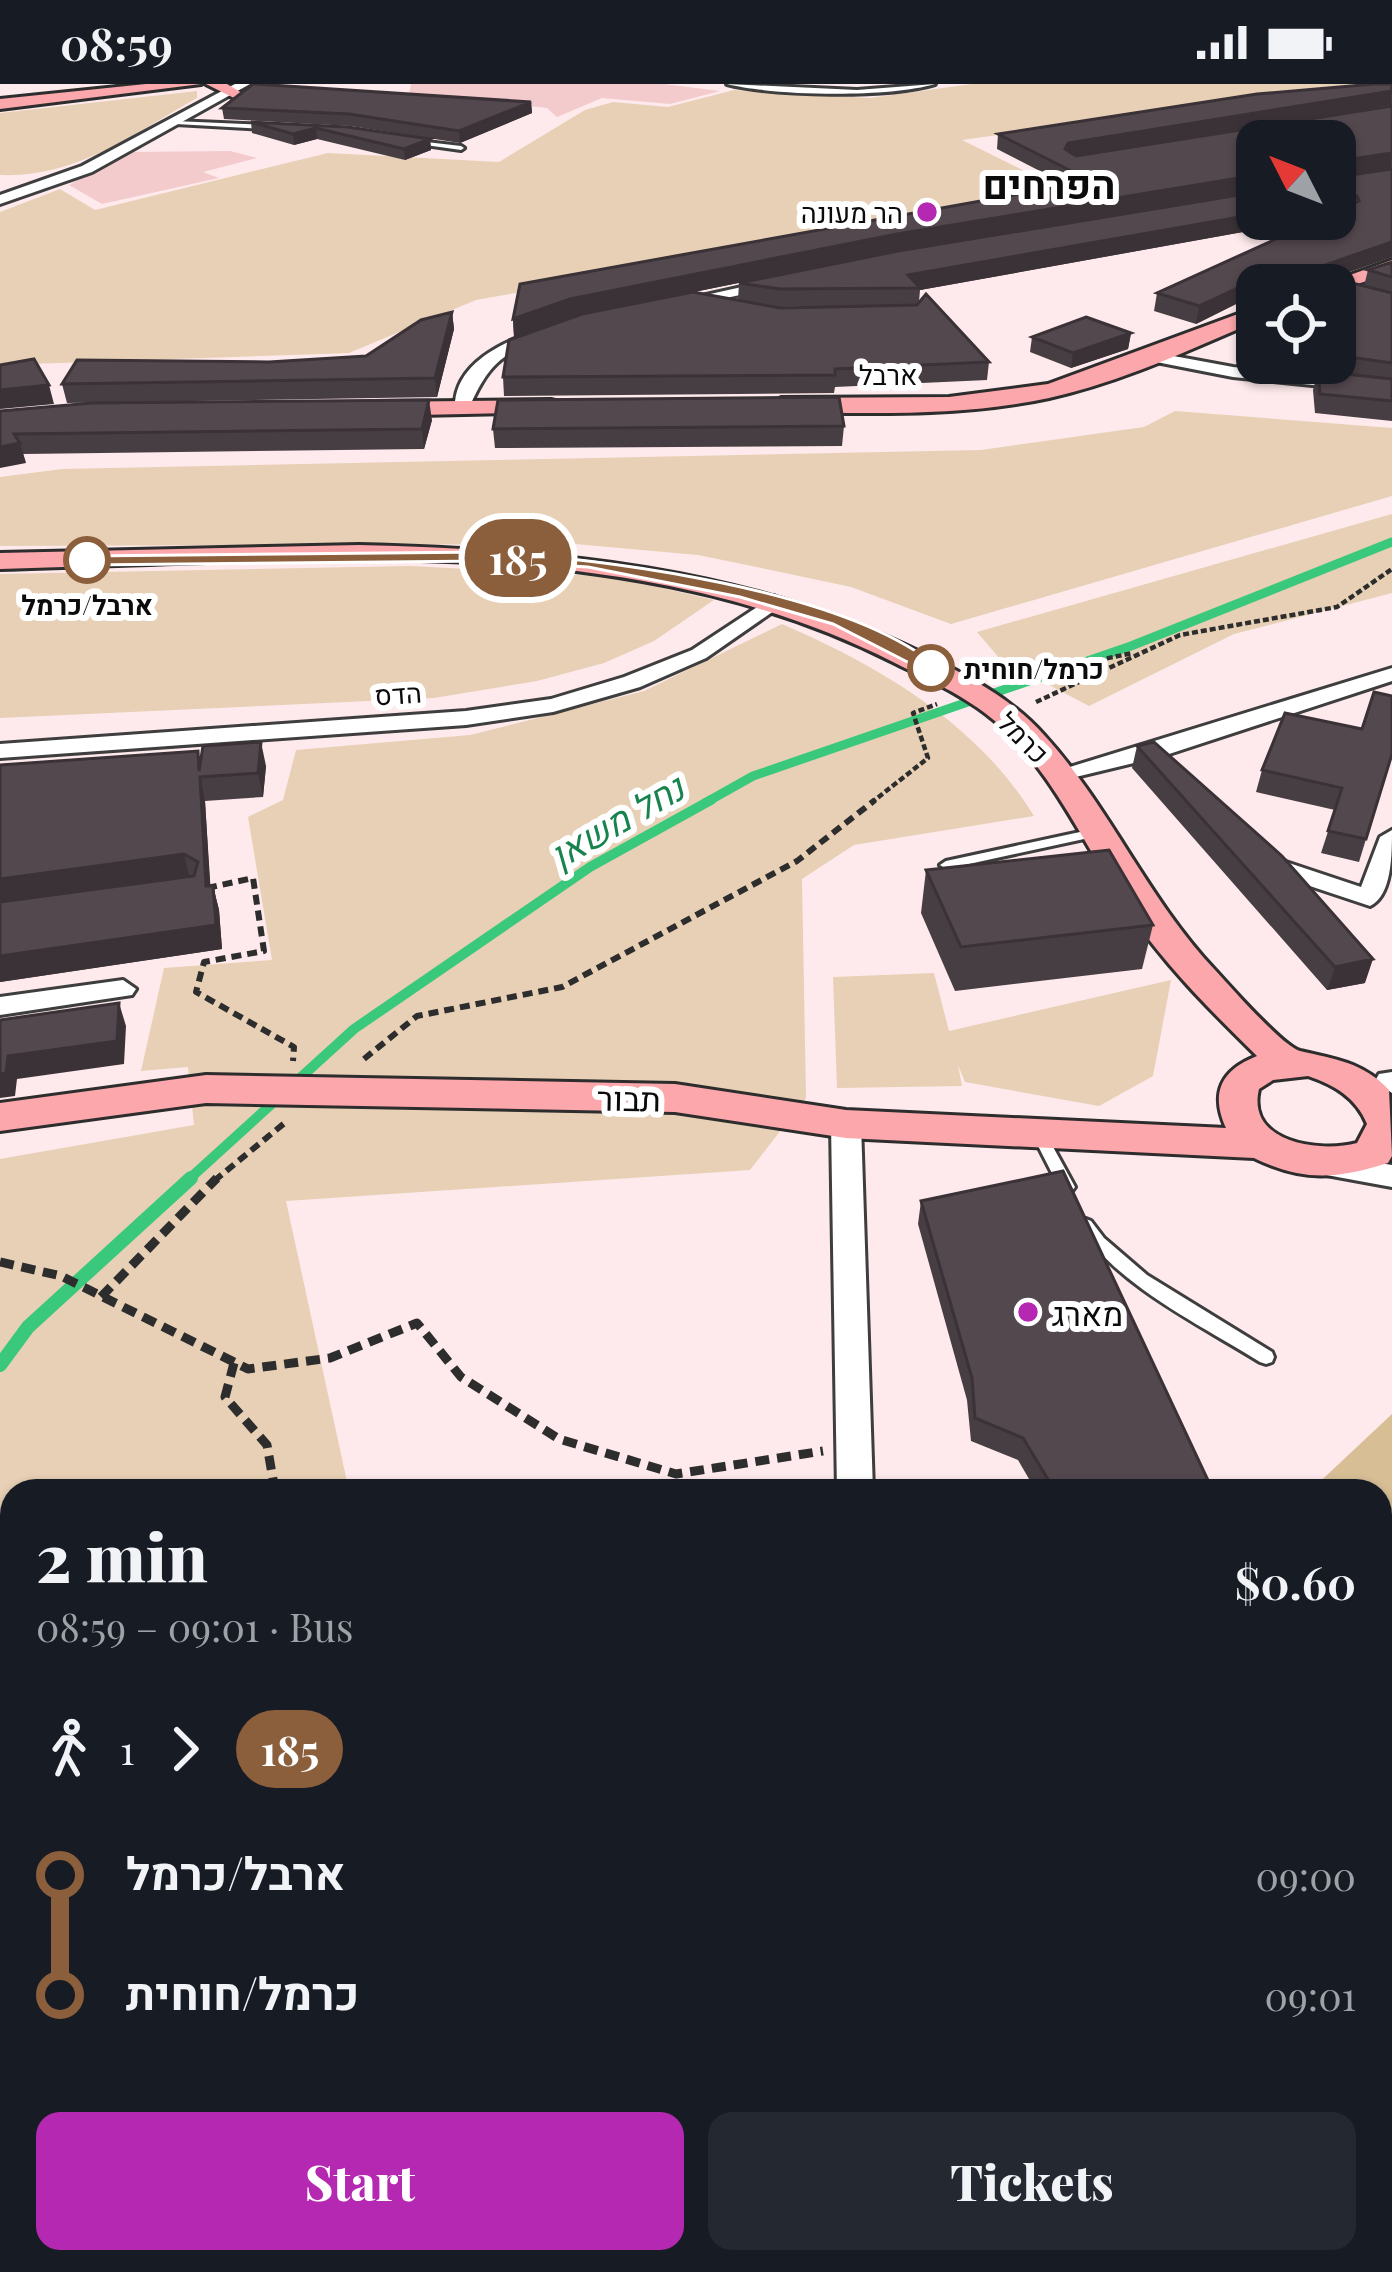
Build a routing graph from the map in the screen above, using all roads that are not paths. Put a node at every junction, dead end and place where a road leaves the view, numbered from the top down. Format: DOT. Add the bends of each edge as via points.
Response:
graph roads {
  1 [pos="189,84"];
  2 [pos="214,84"];
  3 [pos="730,84"];
  4 [pos="932,84"];
  5 [pos="239,88"];
  6 [pos="0,104"];
  7 [pos="176,122"];
  8 [pos="284,128"];
  9 [pos="407,141"];
  10 [pos="461,148"];
  11 [pos="0,181"];
  12 [pos="37,188"];
  13 [pos="0,200"];
  14 [pos="1392,266"];
  15 [pos="806,277"];
  16 [pos="1356,278"];
  17 [pos="693,300"];
  18 [pos="670,305"];
  19 [pos="733,313"];
  20 [pos="1236,322"];
  21 [pos="556,331"];
  22 [pos="1152,357"];
  23 [pos="1392,388"];
  24 [pos="745,406"];
  25 [pos="579,407"];
  26 [pos="461,408"];
  27 [pos="347,409"];
  28 [pos="0,561"];
  29 [pos="774,602"];
  30 [pos="1392,674"];
  31 [pos="0,751"];
  32 [pos="1059,774"];
  33 [pos="1094,833"];
  34 [pos="1392,837"];
  35 [pos="1247,838"];
  36 [pos="946,865"];
  37 [pos="124,988"];
  38 [pos="0,1006"];
  39 [pos="1286,1062"];
  40 [pos="1387,1098"];
  41 [pos="0,1118"];
  42 [pos="846,1124"];
  43 [pos="1038,1132"];
  44 [pos="1258,1144"];
  45 [pos="1331,1166"];
  46 [pos="1392,1176"];
  47 [pos="1071,1195"];
  48 [pos="1082,1216"];
  49 [pos="1266,1357"];
  50 [pos="854,1479"];
  1 -- 6 [label="street"];
  2 -- 5 [label="street"];
  3 -- 4 [label="lane" via="862,91"];
  5 -- 7 [label="street"];
  7 -- 8 [label="lane"];
  7 -- 12 [label="street"];
  9 -- 10 [label="lane"];
  11 -- 12 [label="street"];
  12 -- 13 [label="street"];
  14 -- 16 [label="street"];
  15 -- 17 [label="street"];
  17 -- 18 [label="street"];
  17 -- 19 [label="street"];
  20 -- 22 [label="street, ארבל"];
  21 -- 26 [label="street" via="495,354 466,380"];
  22 -- 23 [label="street"];
  22 -- 24 [label="street, ארבל" via="1002,399"];
  25 -- 26 [label="street"];
  26 -- 27 [label="street"];
  28 -- 29 [label="street, כרמל" via="486,556 658,573"];
  29 -- 31 [label="street, הדס" via="699,654 553,705"];
  29 -- 32 [label="street, כרמל" via="892,644 1008,716"];
  30 -- 32 [label="street" via="1162,758"];
  32 -- 33 [label="street, כרמל"];
  33 -- 36 [label="lane"];
  33 -- 39 [label="street, כרמל" via="1161,931"];
  34 -- 35 [label="street" via="1370,898 1277,867"];
  37 -- 38 [label="street"];
  39 -- 40 [label="street" via="1330,1069"];
  39 -- 44 [label="street" via="1249,1073 1232,1099"];
  40 -- 45 [label="street" via="1373,1153"];
  41 -- 42 [label="street, תבור" via="206,1089 290,1101 675,1098"];
  42 -- 43 [label="street, תבור"];
  42 -- 50 [label="street"];
  43 -- 44 [label="street, תבור"];
  43 -- 47 [label="lane"];
  44 -- 45 [label="street"];
  45 -- 46 [label="street"];
  48 -- 49 [label="lane" via="1093,1237 1147,1282"];
}
